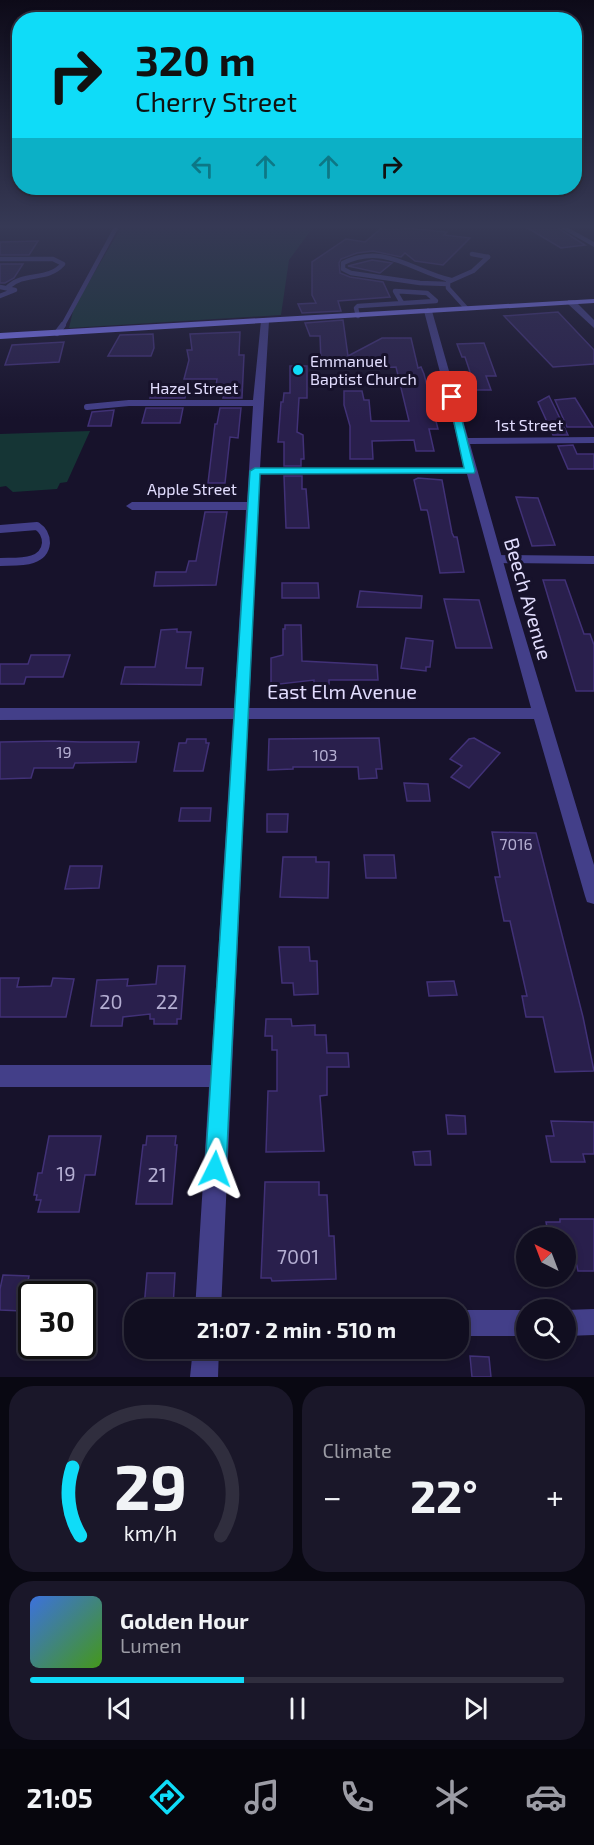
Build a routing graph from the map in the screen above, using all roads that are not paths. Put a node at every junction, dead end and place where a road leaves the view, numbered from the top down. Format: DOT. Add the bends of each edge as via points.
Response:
graph roads {
  1 [pos="14,290"];
  2 [pos="81,290"];
  3 [pos="455,290"];
  4 [pos="0,296"];
  5 [pos="594,301"];
  6 [pos="571,302"];
  7 [pos="402,303"];
  8 [pos="466,308"];
  9 [pos="428,311"];
  10 [pos="358,316"];
  11 [pos="265,321"];
  12 [pos="594,325"];
  13 [pos="57,333"];
  14 [pos="0,336"];
  15 [pos="129,403"];
  16 [pos="258,404"];
  17 [pos="87,407"];
  18 [pos="594,440"];
  19 [pos="463,441"];
  20 [pos="255,471"];
  21 [pos="470,471"];
  22 [pos="132,506"];
  23 [pos="254,506"];
  24 [pos="0,530"];
  25 [pos="496,559"];
  26 [pos="594,560"];
  27 [pos="0,562"];
  28 [pos="540,713"];
  29 [pos="0,714"];
  30 [pos="242,714"];
  31 [pos="594,896"];
  32 [pos="0,1076"];
  33 [pos="220,1076"];
  34 [pos="209,1299"];
  35 [pos="594,1322"];
  36 [pos="469,1323"];
  37 [pos="516,1323"];
  38 [pos="576,1323"];
  39 [pos="205,1359"];
  40 [pos="204,1377"];
  1 -- 4 [label="lane"];
  2 -- 13 [label="lane"];
  3 -- 8 [label="lane"];
  5 -- 6 [label="street"];
  6 -- 8 [label="street"];
  6 -- 12 [label="street"];
  7 -- 7 [label="lane" via="395,291 427,293 435,301"];
  7 -- 10 [label="lane" via="358,306"];
  8 -- 9 [label="street"];
  9 -- 10 [label="street"];
  9 -- 19 [label="street, Beech Avenue"];
  10 -- 11 [label="street"];
  11 -- 13 [label="street"];
  11 -- 16 [label="street"];
  13 -- 14 [label="street"];
  15 -- 16 [label="street, Hazel Street"];
  15 -- 17 [label="lane"];
  16 -- 20 [label="street"];
  18 -- 19 [label="street, 1st Street"];
  19 -- 21 [label="street, Beech Avenue"];
  20 -- 21 [label="street"];
  20 -- 23 [label="street"];
  21 -- 25 [label="street, Beech Avenue"];
  22 -- 23 [label="street, Apple Street"];
  23 -- 30 [label="street"];
  24 -- 27 [label="lane" via="37,526 46,535 46,541 34,559"];
  25 -- 26 [label="lane"];
  25 -- 28 [label="street, Beech Avenue"];
  28 -- 30 [label="street, East Elm Avenue"];
  28 -- 31 [label="street, Beech Avenue"];
  29 -- 30 [label="street, East Elm Avenue"];
  30 -- 33 [label="street"];
  32 -- 33 [label="street"];
  33 -- 34 [label="street"];
  35 -- 38 [label="street"];
  36 -- 37 [label="street"];
  39 -- 40 [label="street"];
}
